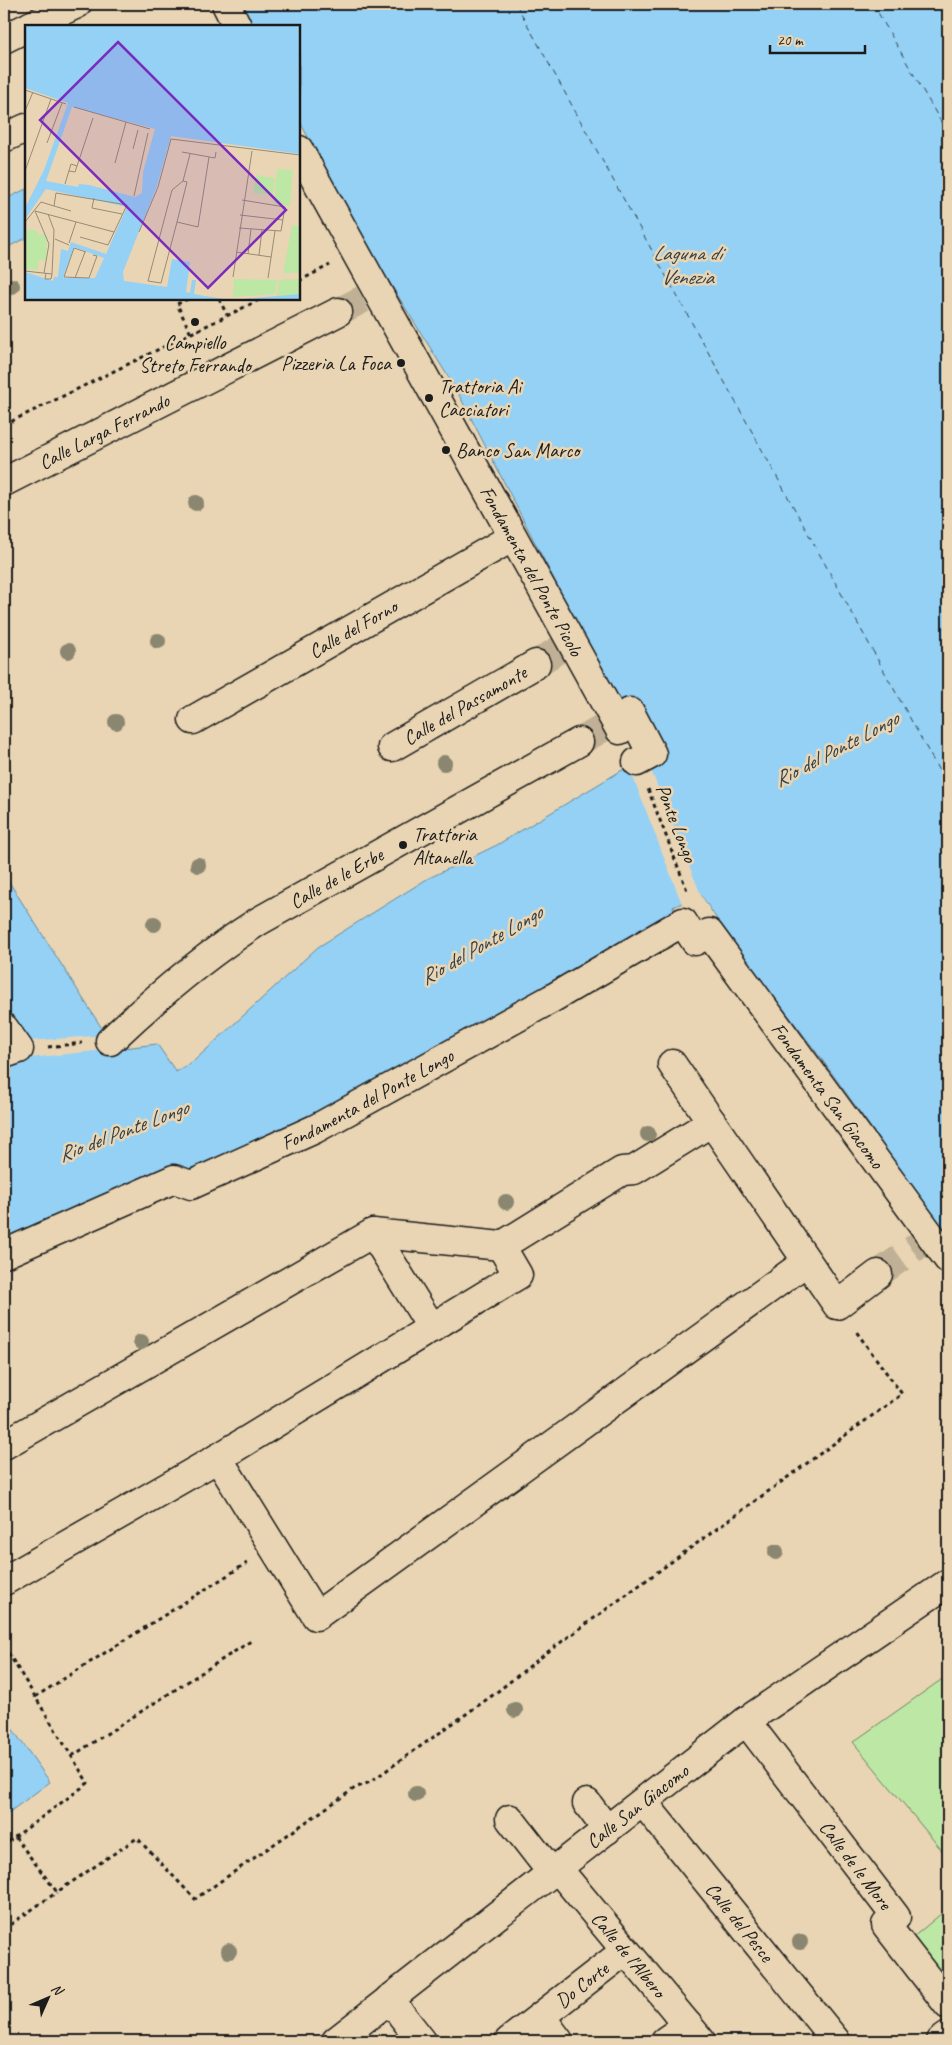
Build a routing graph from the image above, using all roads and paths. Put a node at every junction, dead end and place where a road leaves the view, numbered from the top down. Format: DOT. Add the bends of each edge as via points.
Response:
graph roads {
  1 [pos="77,4"];
  2 [pos="226,4"];
  3 [pos="32,25"];
  4 [pos="236,25"];
  5 [pos="25,28"];
  6 [pos="4,39"];
  7 [pos="25,128"];
  8 [pos="4,138"];
  9 [pos="300,152"];
  10 [pos="186,300"];
  11 [pos="220,300"];
  12 [pos="260,300"];
  13 [pos="338,312"];
  14 [pos="228,315"];
  15 [pos="191,334"];
  16 [pos="4,425"];
  17 [pos="4,482"];
  18 [pos="513,537"];
  19 [pos="536,664"];
  20 [pos="193,720"];
  21 [pos="579,742"];
  22 [pos="392,747"];
  23 [pos="637,762"];
  24 [pos="688,913"];
  25 [pos="110,1041"];
  26 [pos="9,1044"];
  27 [pos="672,1064"];
  28 [pos="712,1122"];
  29 [pos="374,1233"];
  30 [pos="501,1246"];
  31 [pos="4,1254"];
  32 [pos="948,1259"];
  33 [pos="806,1262"];
  34 [pos="878,1274"];
  35 [pos="837,1305"];
  36 [pos="432,1328"];
  37 [pos="4,1445"];
  38 [pos="218,1458"];
  39 [pos="273,1547"];
  40 [pos="4,1581"];
  41 [pos="948,1583"];
  42 [pos="251,1641"];
  43 [pos="4,1646"];
  44 [pos="35,1697"];
  45 [pos="746,1721"];
  46 [pos="72,1756"];
  47 [pos="643,1802"];
  48 [pos="587,1803"];
  49 [pos="510,1819"];
  50 [pos="607,1830"];
  51 [pos="15,1837"];
  52 [pos="4,1846"];
  53 [pos="555,1871"];
  54 [pos="58,1892"];
  55 [pos="4,1929"];
  56 [pos="625,1952"];
  57 [pos="389,1999"];
  58 [pos="948,2005"];
  59 [pos="540,2017"];
  60 [pos="695,2033"];
  61 [pos="948,2036"];
  62 [pos="336,2041"];
  63 [pos="422,2041"];
  64 [pos="509,2041"];
  65 [pos="559,2041"];
  66 [pos="665,2041"];
  67 [pos="836,2041"];
  68 [pos="941,2041"];
  1 -- 3 [label="street"];
  2 -- 4 [label="street"];
  5 -- 6 [label="street"];
  7 -- 8 [label="street"];
  9 -- 18 [label="street, Fondamenta del Ponte Picolo" via="373,294"];
  10 -- 15 [label="path" via="177,304"];
  11 -- 14 [label="path"];
  12 -- 14 [label="path"];
  13 -- 17 [label="street, Calle Larga Ferrando"];
  14 -- 15 [label="path"];
  15 -- 16 [label="path"];
  18 -- 20 [label="street, Calle del Forno"];
  18 -- 23 [label="street, Fondamenta del Ponte Picolo" via="614,725 630,712 652,754"];
  19 -- 22 [label="street, Calle del Passamonte"];
  21 -- 25 [label="street, Calle de le Erbe" via="251,926 162,994"];
  23 -- 24 [label="path, Ponte Longo"];
  24 -- 31 [label="street, Fondamenta del Ponte Longo" via="551,999 315,1129 191,1185 174,1179"];
  24 -- 32 [label="street, Fondamenta San Giacomo" via="695,941 709,933 926,1241"];
  25 -- 26 [label="path"];
  27 -- 28 [label="street"];
  28 -- 30 [label="street" via="634,1170 622,1171"];
  28 -- 33 [label="street"];
  29 -- 30 [label="street"];
  29 -- 36 [label="street"];
  29 -- 37 [label="street"];
  30 -- 36 [label="street" via="518,1275"];
  33 -- 35 [label="street"];
  33 -- 39 [label="street" via="316,1616"];
  34 -- 35 [label="street"];
  35 -- 54 [label="path" via="902,1394 493,1695 196,1899 137,1838"];
  36 -- 38 [label="street"];
  38 -- 39 [label="street"];
  38 -- 40 [label="street"];
  39 -- 44 [label="path"];
  41 -- 45 [label="street, Calle San Giacomo"];
  42 -- 46 [label="path"];
  43 -- 44 [label="path"];
  44 -- 46 [label="path"];
  45 -- 47 [label="street, Calle San Giacomo"];
  45 -- 58 [label="street, Calle de le More" via="896,1917 886,1925"];
  46 -- 51 [label="path" via="88,1783"];
  47 -- 50 [label="street, Calle San Giacomo"];
  47 -- 67 [label="street, Calle del Pesce"];
  48 -- 50 [label="street"];
  49 -- 53 [label="street, Calle de l'Albero"];
  50 -- 53 [label="street, Calle San Giacomo"];
  51 -- 52 [label="path"];
  51 -- 54 [label="path"];
  53 -- 56 [label="street, Calle de l'Albero"];
  53 -- 57 [label="street, Calle San Giacomo"];
  54 -- 55 [label="path"];
  56 -- 59 [label="street, Do Corte"];
  56 -- 60 [label="street, Calle de l'Albero"];
  57 -- 62 [label="street, Calle San Giacomo"];
  57 -- 63 [label="street"];
  59 -- 64 [label="street, Do Corte"];
  59 -- 65 [label="street, Do Corte"];
  60 -- 66 [label="street"];
  61 -- 68 [label="street"];
}
